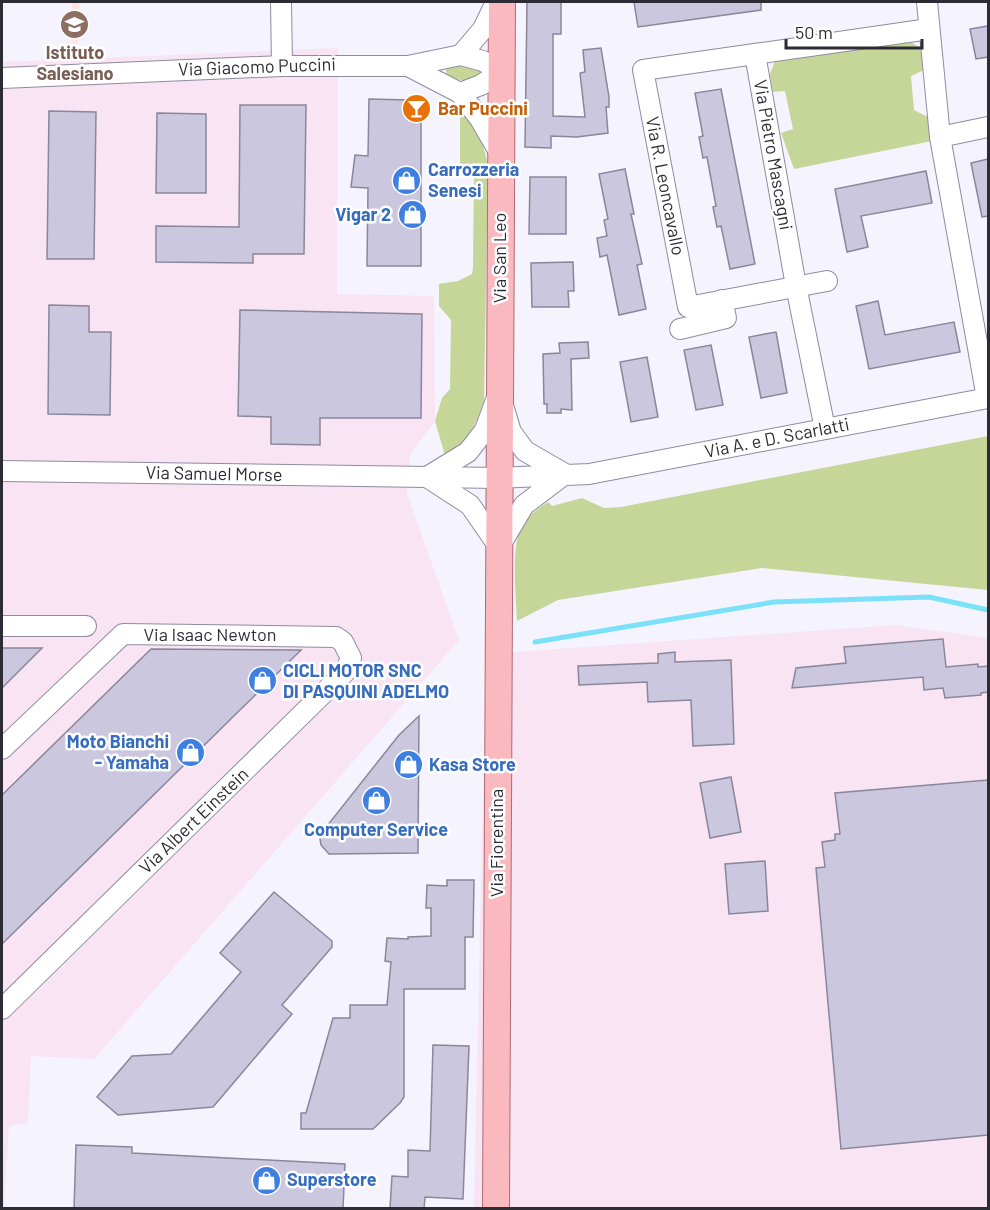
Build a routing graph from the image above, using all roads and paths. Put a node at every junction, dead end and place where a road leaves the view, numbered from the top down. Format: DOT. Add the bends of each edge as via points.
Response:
graph roads {
  1 [pos="281,2"];
  2 [pos="496,2"];
  3 [pos="502,2"];
  4 [pos="927,2"];
  5 [pos="929,29"];
  6 [pos="755,54"];
  7 [pos="461,55"];
  8 [pos="282,66"];
  9 [pos="408,66"];
  10 [pos="501,72"];
  11 [pos="2,78"];
  12 [pos="460,93"];
  13 [pos="988,127"];
  14 [pos="940,137"];
  15 [pos="501,156"];
  16 [pos="827,281"];
  17 [pos="796,286"];
  18 [pos="722,300"];
  19 [pos="680,329"];
  20 [pos="499,392"];
  21 [pos="988,398"];
  22 [pos="825,429"];
  23 [pos="2,471"];
  24 [pos="565,474"];
  25 [pos="427,477"];
  26 [pos="499,478"];
  27 [pos="499,547"];
  28 [pos="2,626"];
  29 [pos="86,626"];
  30 [pos="321,635"];
  31 [pos="2,749"];
  32 [pos="2,1009"];
  33 [pos="496,1209"];
  1 -- 8 [label="street"];
  2 -- 7 [label="street" via="483,29"];
  3 -- 10 [label="main road, Via San Leo"];
  4 -- 5 [label="street"];
  5 -- 6 [label="street, Via Pietro Mascagni"];
  5 -- 14 [label="street"];
  6 -- 17 [label="street, Via Pietro Mascagni"];
  6 -- 18 [label="street, Via R. Leoncavallo" via="643,70 688,307"];
  7 -- 9 [label="street"];
  7 -- 10 [label="street" via="483,61"];
  8 -- 9 [label="street, Via Giacomo Puccini"];
  8 -- 11 [label="street, Via Giacomo Puccini"];
  9 -- 12 [label="street, Via Giacomo Puccini"];
  10 -- 12 [label="street"];
  10 -- 15 [label="main road, Via San Leo"];
  12 -- 15 [label="street"];
  13 -- 14 [label="street"];
  14 -- 21 [label="street"];
  15 -- 20 [label="main road, Via San Leo"];
  16 -- 17 [label="street, Via R. Leoncavallo"];
  17 -- 18 [label="street, Via R. Leoncavallo"];
  17 -- 22 [label="street, Via Pietro Mascagni"];
  18 -- 19 [label="street" via="726,318"];
  20 -- 24 [label="street" via="511,432 525,451"];
  20 -- 25 [label="street" via="485,430 468,452"];
  20 -- 26 [label="main road, Via San Leo"];
  21 -- 22 [label="street, Via A. e D. Scarlatti"];
  22 -- 24 [label="street, Via A. e D. Scarlatti" via="589,474"];
  23 -- 25 [label="street, Via Samuel Morse"];
  24 -- 26 [label="street, Via A. e D. Scarlatti"];
  24 -- 27 [label="street" via="524,505"];
  25 -- 26 [label="street, Via Samuel Morse"];
  25 -- 27 [label="street" via="470,505"];
  26 -- 27 [label="main road, Via Fiorentina"];
  27 -- 33 [label="main road, Via Fiorentina"];
  28 -- 29 [label="street"];
  30 -- 31 [label="street, Via Isaac Newton" via="123,634"];
  30 -- 32 [label="street, Via Albert Einstein" via="343,642 351,658 345,672"];
}
